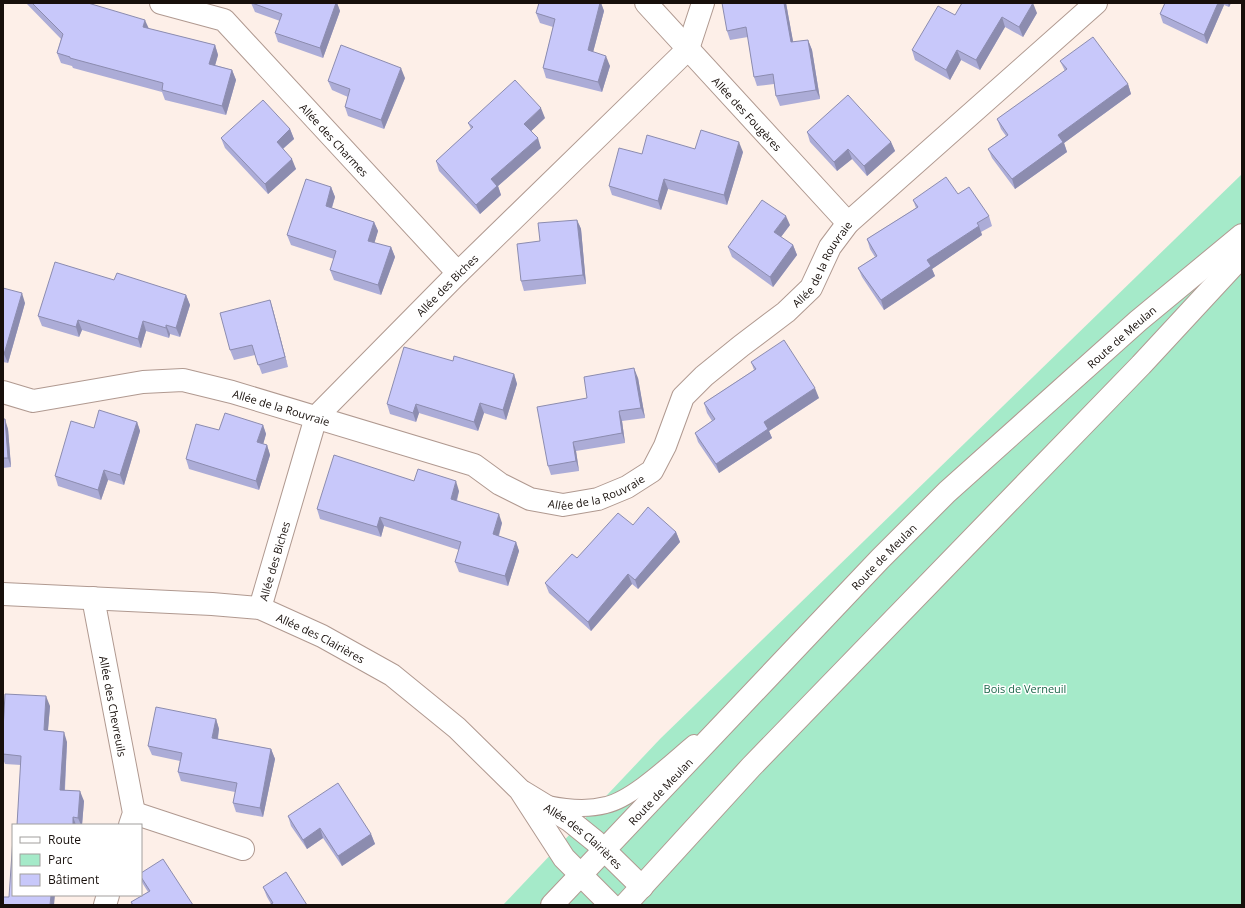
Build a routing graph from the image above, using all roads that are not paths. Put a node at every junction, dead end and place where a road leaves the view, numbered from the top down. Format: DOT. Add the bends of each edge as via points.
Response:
graph roads {
  1 [pos="161,3"];
  2 [pos="646,3"];
  3 [pos="703,3"];
  4 [pos="1096,3"];
  5 [pos="209,9"];
  6 [pos="688,49"];
  7 [pos="848,224"];
  8 [pos="1242,235"];
  9 [pos="1242,256"];
  10 [pos="458,273"];
  11 [pos="3,392"];
  12 [pos="316,417"];
  13 [pos="3,594"];
  14 [pos="93,598"];
  15 [pos="260,608"];
  16 [pos="745,702"];
  17 [pos="520,790"];
  18 [pos="540,802"];
  19 [pos="132,819"];
  20 [pos="243,849"];
  21 [pos="605,849"];
  22 [pos="581,875"];
  23 [pos="642,887"];
  24 [pos="552,905"];
  25 [pos="611,905"];
  26 [pos="625,905"];
  1 -- 5 [label="street, Allée des Charmes"];
  2 -- 6 [label="street, Allée des Fougères"];
  3 -- 6 [label="street, Allée des Biches"];
  4 -- 7 [label="street, Allée de la Rouvraie"];
  5 -- 10 [label="street, Allée des Charmes" via="224,20"];
  6 -- 7 [label="street, Allée des Fougères"];
  6 -- 10 [label="street, Allée des Biches"];
  7 -- 12 [label="street, Allée de la Rouvraie" via="830,247 811,288 786,312 704,376 683,397 665,446 652,471 627,487 598,499 563,505 530,499 500,484 474,465"];
  8 -- 16 [label="street, Route de Meulan" via="1138,321 947,492"];
  9 -- 23 [label="street" via="1119,388 751,767"];
  10 -- 12 [label="street, Allée des Biches"];
  11 -- 12 [label="street, Allée de la Rouvraie" via="33,401 143,382 183,380"];
  12 -- 15 [label="street, Allée des Biches"];
  13 -- 14 [label="street, Allée des Clairières"];
  14 -- 15 [label="street, Allée des Clairières"];
  14 -- 19 [label="street, Allée des Chevreuils"];
  15 -- 17 [label="street, Allée des Clairières" via="322,636 392,675 458,728"];
  16 -- 18 [label="lane" via="640,787 618,801 606,806 580,809"];
  16 -- 21 [label="street, Route de Meulan"];
  17 -- 18 [label="street, Allée des Clairières"];
  17 -- 22 [label="street, Allée des Clairières" via="564,858"];
  18 -- 21 [label="street, Allée des Clairières" via="569,820"];
  19 -- 20 [label="street, Allée des Chevreuils"];
  21 -- 22 [label="street, Route de Meulan"];
  21 -- 23 [label="street, Allée des Clairières"];
  22 -- 24 [label="street, Route de Meulan"];
  22 -- 25 [label="street, Allée des Clairières"];
  23 -- 26 [label="street"];
}
